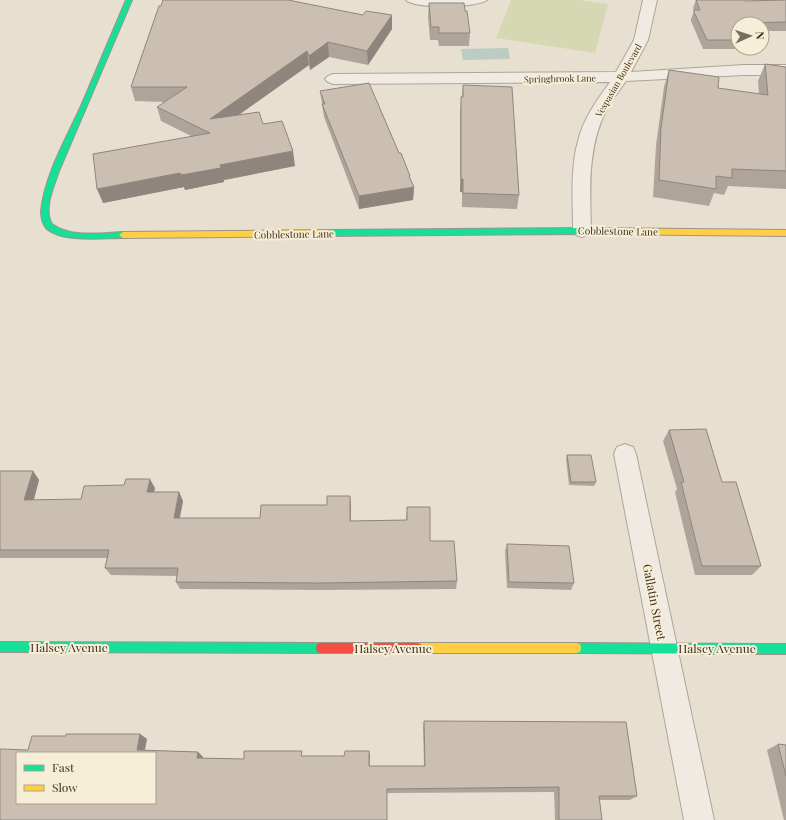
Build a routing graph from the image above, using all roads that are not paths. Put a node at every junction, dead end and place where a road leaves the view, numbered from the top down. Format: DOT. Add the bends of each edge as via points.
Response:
graph roads {
  1 [pos="129,0"];
  2 [pos="410,0"];
  3 [pos="483,0"];
  4 [pos="650,0"];
  5 [pos="786,70"];
  6 [pos="621,77"];
  7 [pos="333,79"];
  8 [pos="582,231"];
  9 [pos="786,233"];
  10 [pos="625,454"];
  11 [pos="0,647"];
  12 [pos="664,648"];
  13 [pos="786,649"];
  14 [pos="699,820"];
  1 -- 8 [label="street, Cobblestone Lane" via="56,172 45,219 51,229 72,235"];
  2 -- 3 [label="lane" via="429,3"];
  4 -- 6 [label="street, Vespasian Boulevard" via="641,40"];
  5 -- 6 [label="street, Springbrook Lane"];
  6 -- 7 [label="street, Springbrook Lane"];
  6 -- 8 [label="street, Vespasian Boulevard" via="600,107 586,141 581,181"];
  8 -- 9 [label="street, Cobblestone Lane"];
  10 -- 12 [label="street, Gallatin Street"];
  11 -- 12 [label="street, Halsey Avenue"];
  12 -- 13 [label="street, Halsey Avenue"];
  12 -- 14 [label="street, Gallatin Street"];
}
